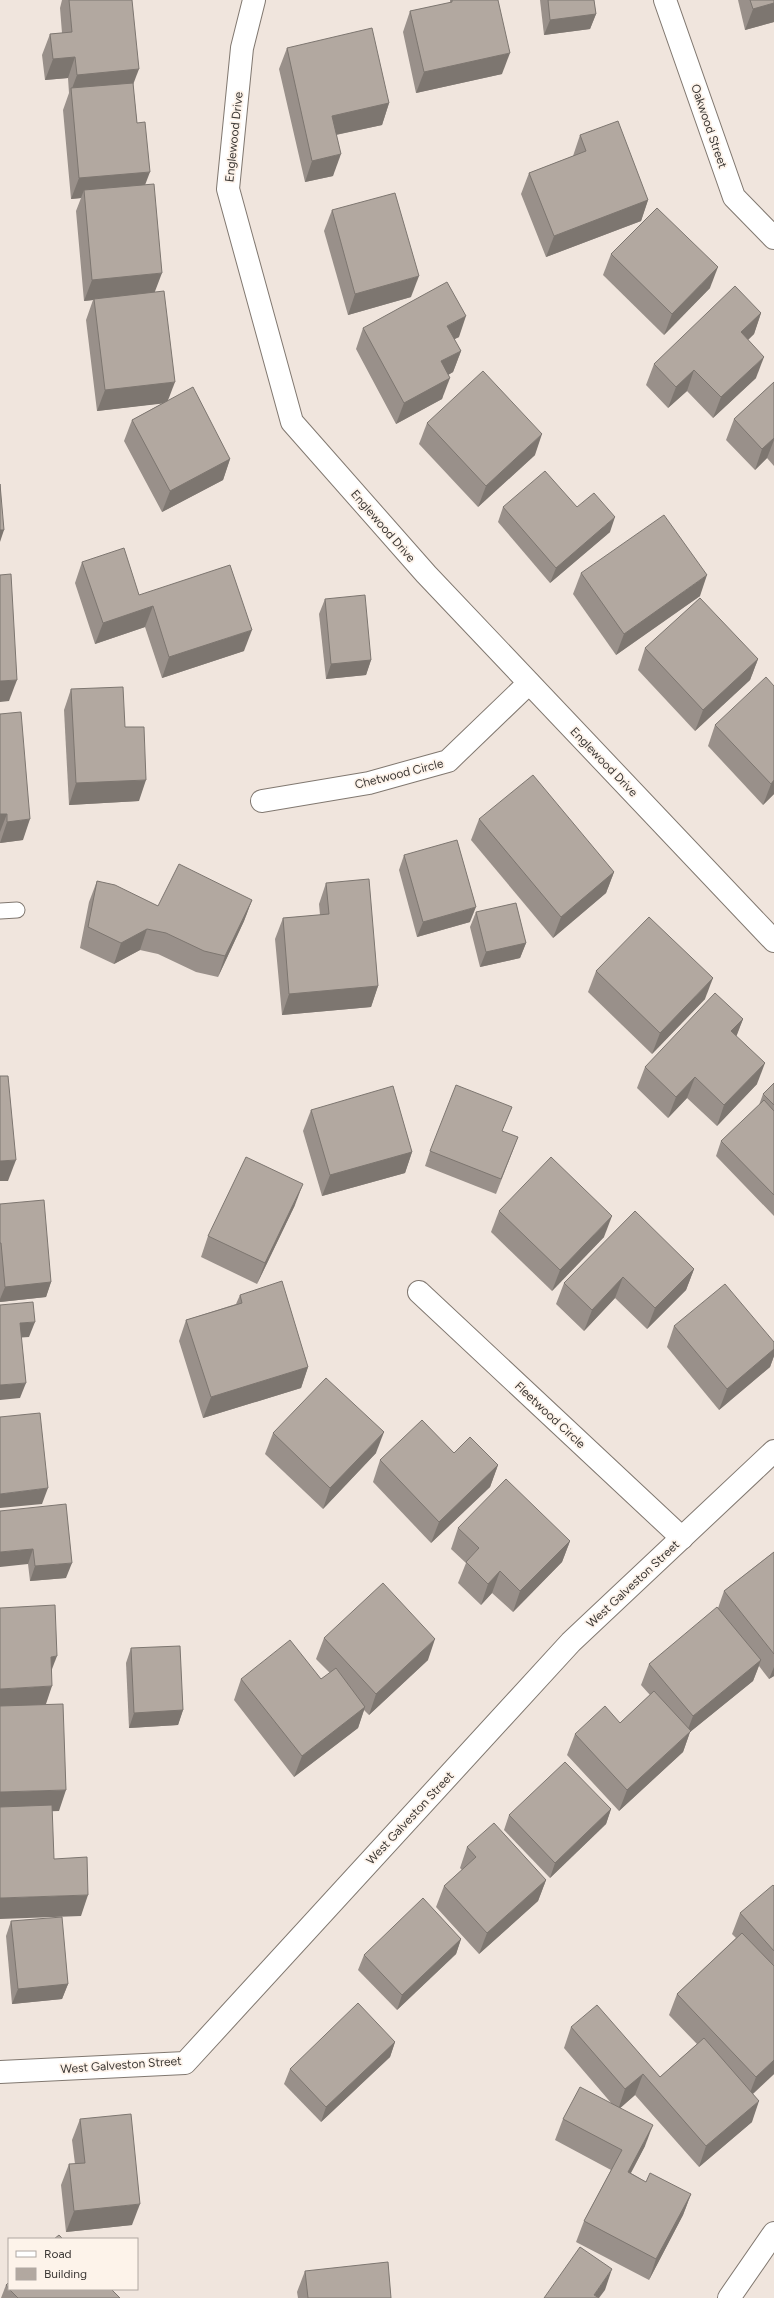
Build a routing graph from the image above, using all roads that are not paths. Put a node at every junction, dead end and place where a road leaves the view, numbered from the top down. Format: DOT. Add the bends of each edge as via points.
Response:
graph roads {
  1 [pos="254,0"];
  2 [pos="665,0"];
  3 [pos="774,238"];
  4 [pos="529,683"];
  5 [pos="262,801"];
  6 [pos="17,910"];
  7 [pos="0,911"];
  8 [pos="774,941"];
  9 [pos="419,1292"];
  10 [pos="774,1451"];
  11 [pos="682,1538"];
  12 [pos="0,2072"];
  13 [pos="774,2233"];
  14 [pos="729,2298"];
  1 -- 4 [label="street, Englewood Drive" via="242,48 228,189 292,422 426,574"];
  2 -- 3 [label="street, Oakwood Street" via="734,197"];
  4 -- 5 [label="street, Chetwood Circle" via="448,761 369,783"];
  4 -- 8 [label="street, Englewood Drive"];
  6 -- 7 [label="lane"];
  9 -- 11 [label="street, Fleetwood Circle"];
  10 -- 11 [label="street, West Galveston Street"];
  11 -- 12 [label="street, West Galveston Street" via="571,1642 185,2063"];
  13 -- 14 [label="street"];
}
